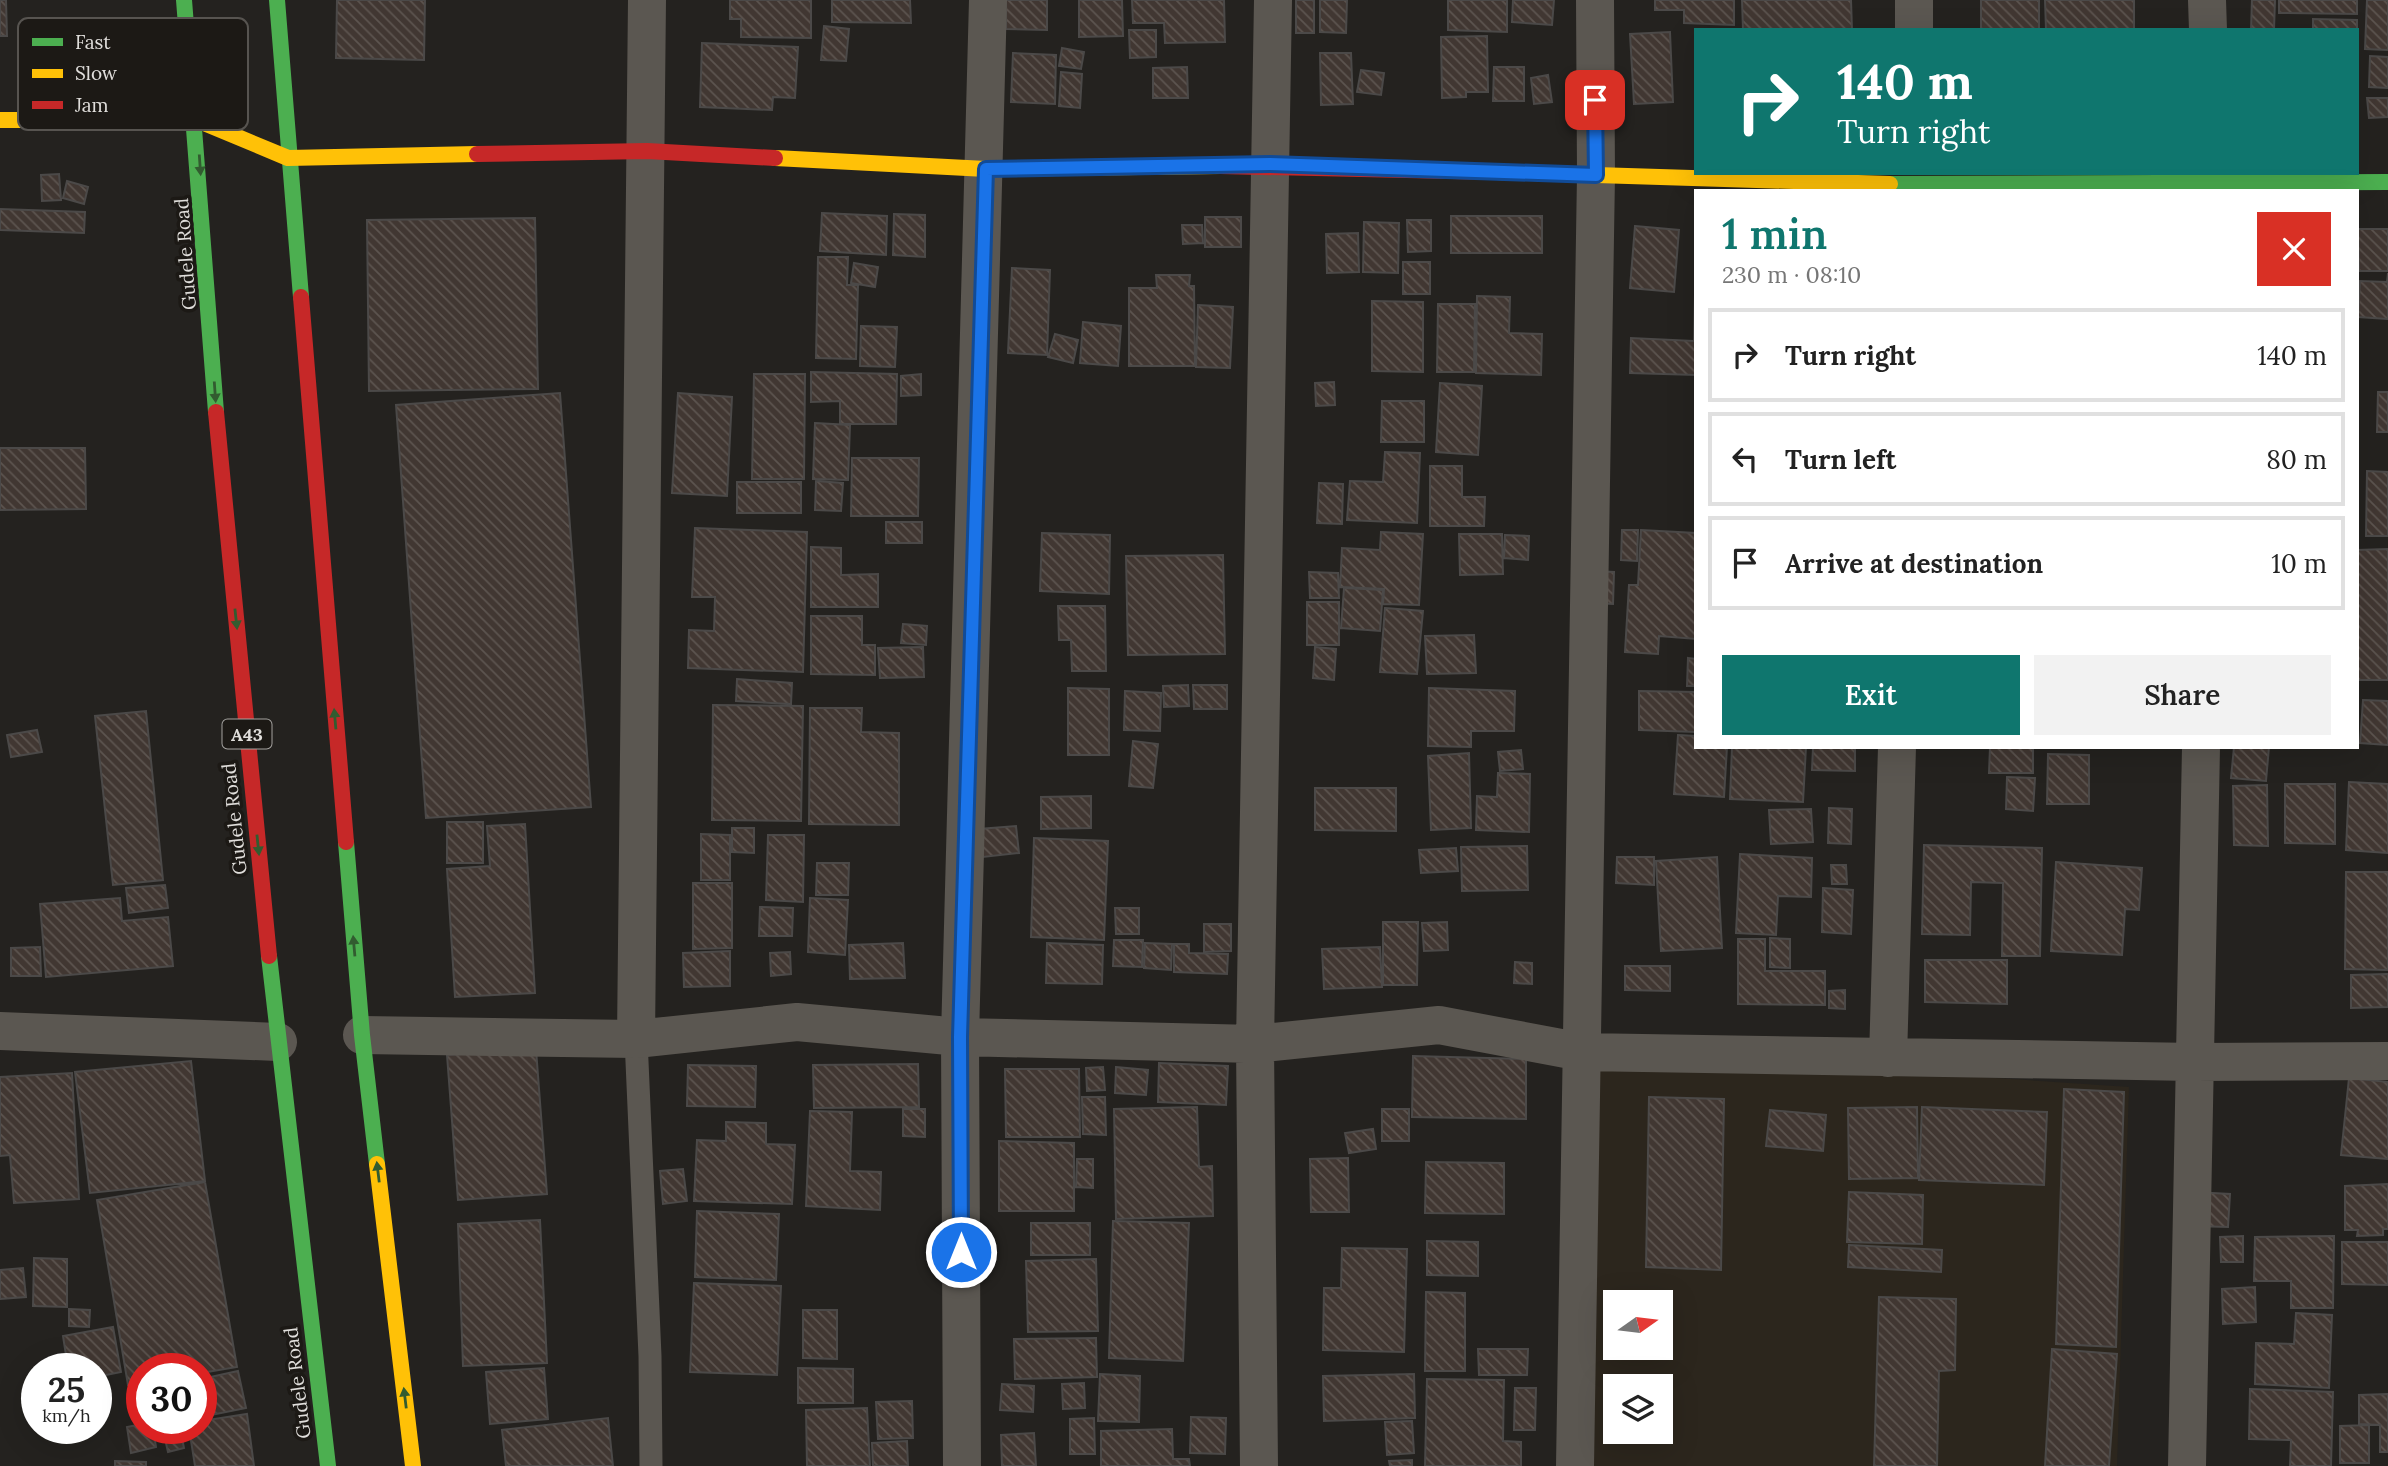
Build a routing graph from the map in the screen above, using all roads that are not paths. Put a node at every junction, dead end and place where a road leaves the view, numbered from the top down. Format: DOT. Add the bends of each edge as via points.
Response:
graph roads {
  1 [pos="184,0"];
  2 [pos="277,0"];
  3 [pos="647,0"];
  4 [pos="988,0"];
  5 [pos="1273,0"];
  6 [pos="1595,0"];
  7 [pos="1914,0"];
  8 [pos="2207,0"];
  9 [pos="186,18"];
  10 [pos="1913,28"];
  11 [pos="2208,28"];
  12 [pos="0,120"];
  13 [pos="18,120"];
  14 [pos="198,130"];
  15 [pos="221,130"];
  16 [pos="647,151"];
  17 [pos="288,158"];
  18 [pos="1270,164"];
  19 [pos="986,169"];
  20 [pos="1596,175"];
  21 [pos="2388,182"];
  22 [pos="1911,183"];
  23 [pos="2212,183"];
  24 [pos="1896,749"];
  25 [pos="2201,749"];
  26 [pos="0,1031"];
  27 [pos="362,1035"];
  28 [pos="960,1037"];
  29 [pos="636,1038"];
  30 [pos="278,1042"];
  31 [pos="1255,1044"];
  32 [pos="1582,1052"];
  33 [pos="1888,1058"];
  34 [pos="2388,1061"];
  35 [pos="2195,1062"];
  36 [pos="328,1466"];
  37 [pos="413,1466"];
  38 [pos="651,1466"];
  39 [pos="962,1466"];
  40 [pos="1259,1466"];
  41 [pos="1575,1466"];
  42 [pos="2187,1466"];
  1 -- 9 [label="main road, Gudele Road / A43"];
  2 -- 17 [label="main road"];
  3 -- 16 [label="street"];
  4 -- 19 [label="street"];
  5 -- 18 [label="street"];
  6 -- 20 [label="street"];
  7 -- 10 [label="street"];
  8 -- 11 [label="street"];
  12 -- 13 [label="main road"];
  14 -- 30 [label="main road, Gudele Road / A43, one-way" via="219,456"];
  15 -- 17 [label="main road"];
  16 -- 17 [label="main road"];
  16 -- 19 [label="main road"];
  16 -- 29 [label="street"];
  27 -- 17 [label="main road, one-way"];
  18 -- 19 [label="main road"];
  18 -- 20 [label="main road"];
  18 -- 31 [label="street"];
  19 -- 28 [label="street"];
  20 -- 22 [label="main road"];
  20 -- 32 [label="street"];
  21 -- 23 [label="main road"];
  22 -- 23 [label="main road"];
  24 -- 33 [label="street"];
  25 -- 35 [label="street"];
  26 -- 30 [label="street"];
  27 -- 29 [label="street"];
  37 -- 27 [label="main road, one-way"];
  28 -- 29 [label="street" via="797,1022"];
  28 -- 31 [label="street"];
  28 -- 39 [label="street"];
  29 -- 38 [label="lane"];
  30 -- 36 [label="main road, Gudele Road / A43"];
  31 -- 32 [label="street" via="1439,1025"];
  31 -- 40 [label="street"];
  32 -- 33 [label="street"];
  32 -- 41 [label="street"];
  33 -- 35 [label="street"];
  34 -- 35 [label="street"];
  35 -- 42 [label="street"];
}
